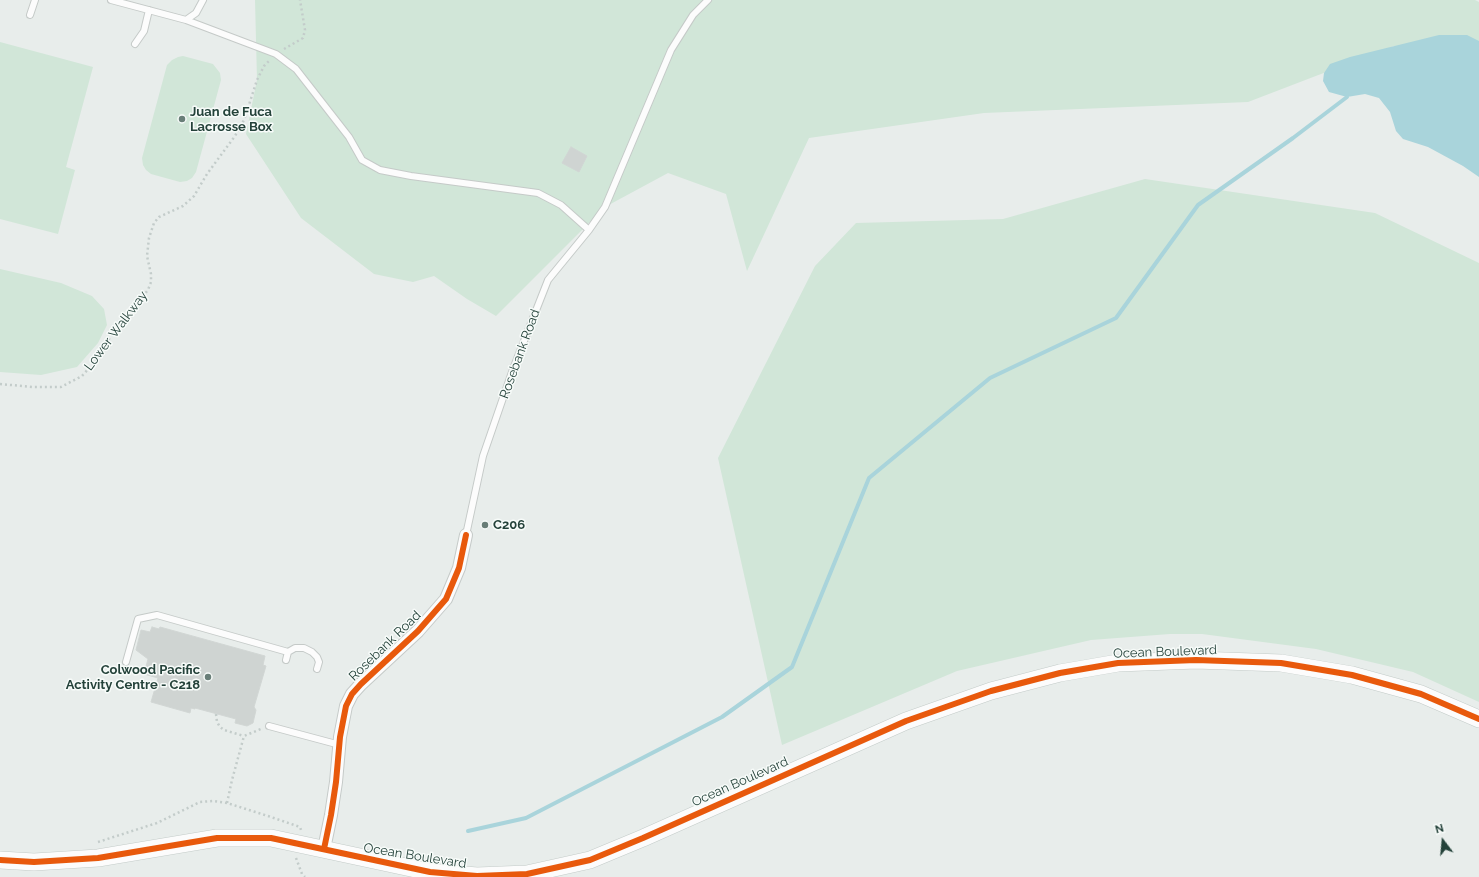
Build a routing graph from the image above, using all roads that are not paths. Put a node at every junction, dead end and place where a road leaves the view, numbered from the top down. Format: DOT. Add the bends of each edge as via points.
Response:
graph roads {
  1 [pos="35,0"];
  2 [pos="111,0"];
  3 [pos="203,0"];
  4 [pos="708,0"];
  5 [pos="149,10"];
  6 [pos="30,15"];
  7 [pos="186,20"];
  8 [pos="135,44"];
  9 [pos="589,230"];
  10 [pos="466,534"];
  11 [pos="288,652"];
  12 [pos="286,660"];
  13 [pos="126,662"];
  14 [pos="317,669"];
  15 [pos="1479,719"];
  16 [pos="268,726"];
  17 [pos="340,745"];
  18 [pos="324,849"];
  19 [pos="0,860"];
  1 -- 6 [label="lane"];
  2 -- 5 [label="lane"];
  3 -- 7 [label="lane" via="196,13"];
  4 -- 9 [label="lane, Rosebank Road" via="694,15 671,50 605,207"];
  5 -- 7 [label="lane"];
  5 -- 8 [label="lane" via="144,32"];
  7 -- 9 [label="lane" via="276,54 296,68 349,137 362,160 380,170 538,193 561,206"];
  9 -- 10 [label="lane, Rosebank Road" via="548,280 483,456"];
  10 -- 17 [label="street, Rosebank Road" via="459,568 446,599 418,632 352,694 346,706"];
  11 -- 12 [label="lane"];
  11 -- 13 [label="lane" via="157,615 138,619"];
  11 -- 14 [label="lane" via="295,648 304,648 312,652 319,662"];
  15 -- 18 [label="street, Ocean Boulevard" via="1420,694 1352,675 1281,663 1196,660 1118,663 1060,673 991,692 906,721 590,860 527,874 477,876 430,872"];
  16 -- 17 [label="lane"];
  17 -- 18 [label="street, Rosebank Road"];
  18 -- 19 [label="street, Ocean Boulevard" via="271,838 217,838 98,858 34,862"];
}
